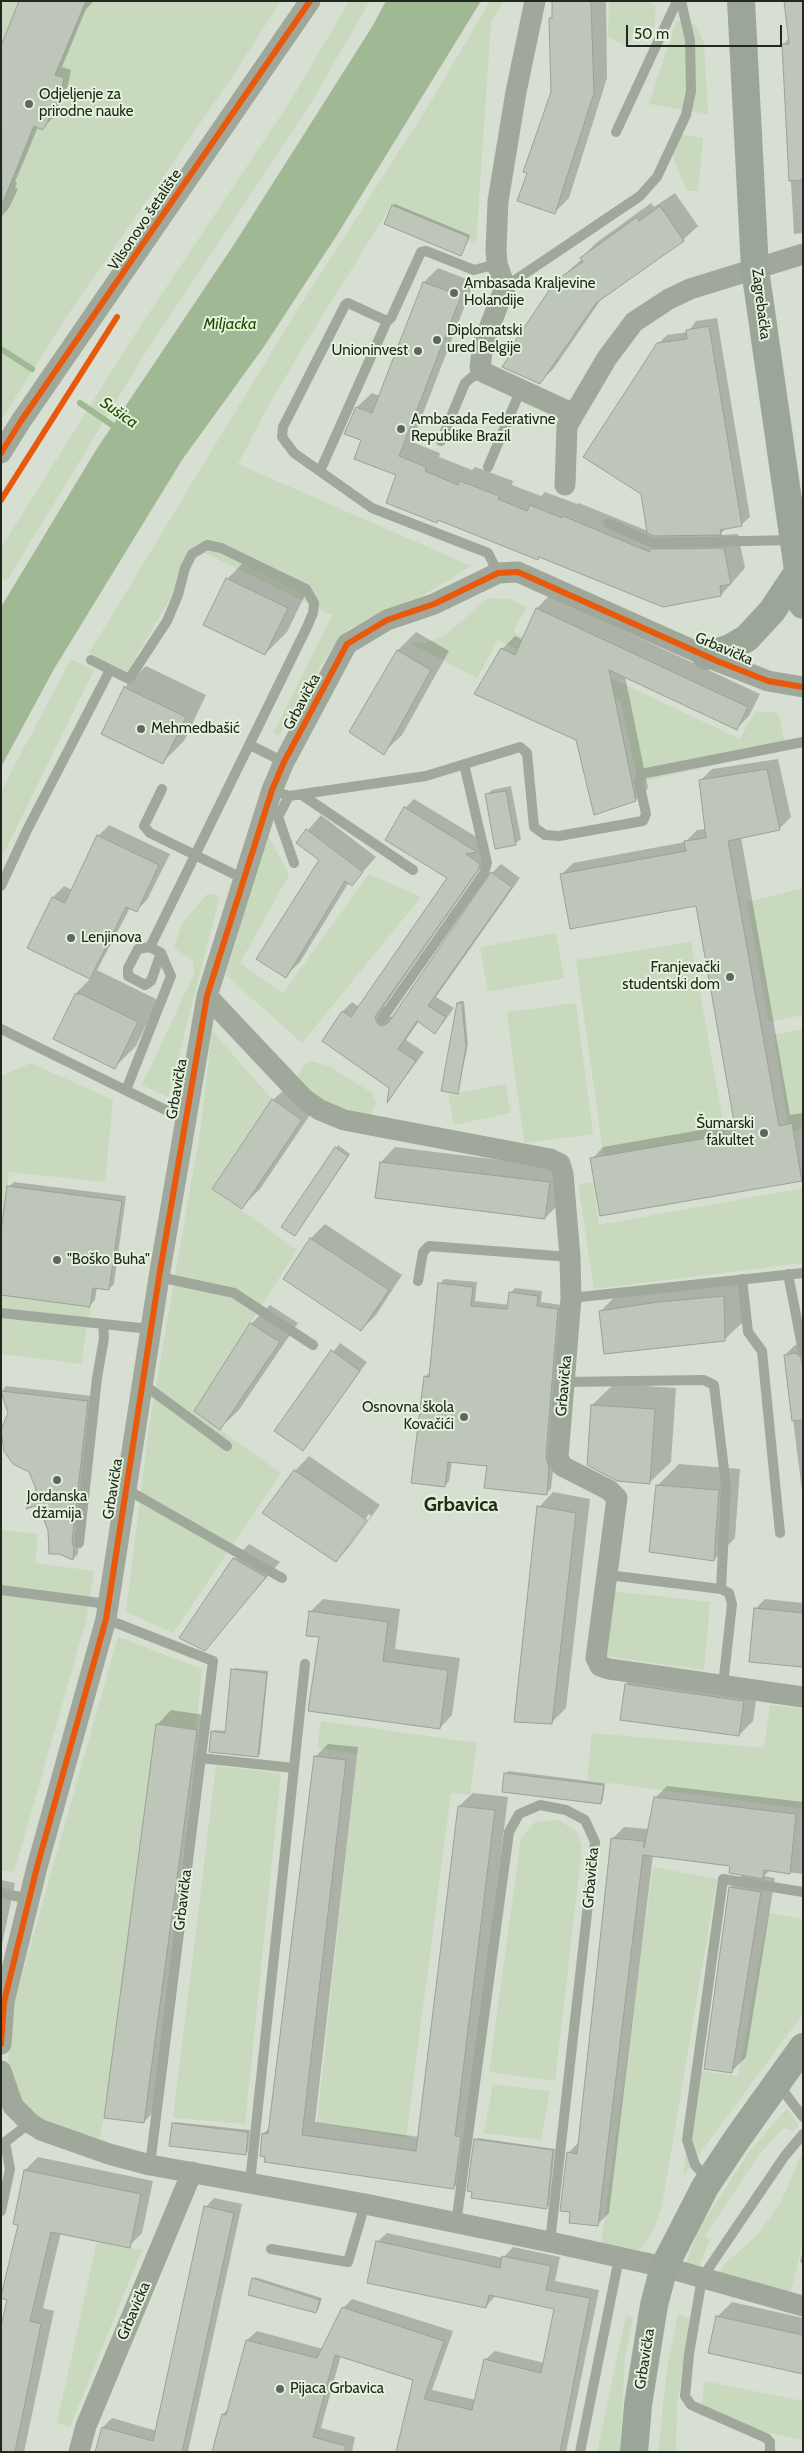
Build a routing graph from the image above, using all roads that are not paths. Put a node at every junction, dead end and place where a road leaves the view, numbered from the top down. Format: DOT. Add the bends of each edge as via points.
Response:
graph roads {
  1 [pos="310,1"];
  2 [pos="535,1"];
  3 [pos="677,1"];
  4 [pos="681,1"];
  5 [pos="741,1"];
  6 [pos="616,132"];
  7 [pos="803,254"];
  8 [pos="497,264"];
  9 [pos="755,269"];
  10 [pos="505,287"];
  11 [pos="387,321"];
  12 [pos="485,373"];
  13 [pos="521,390"];
  14 [pos="574,414"];
  15 [pos="441,441"];
  16 [pos="1,454"];
  17 [pos="488,467"];
  18 [pos="320,471"];
  19 [pos="565,485"];
  20 [pos="608,523"];
  21 [pos="793,540"];
  22 [pos="798,572"];
  23 [pos="498,573"];
  24 [pos="803,605"];
  25 [pos="706,656"];
  26 [pos="91,660"];
  27 [pos="110,670"];
  28 [pos="803,686"];
  29 [pos="803,742"];
  30 [pos="250,745"];
  31 [pos="284,762"];
  32 [pos="464,764"];
  33 [pos="162,789"];
  34 [pos="280,793"];
  35 [pos="302,795"];
  36 [pos="195,856"];
  37 [pos="294,863"];
  38 [pos="413,870"];
  39 [pos="244,879"];
  40 [pos="1,886"];
  41 [pos="150,947"];
  42 [pos="161,953"];
  43 [pos="207,996"];
  44 [pos="382,1019"];
  45 [pos="2,1030"];
  46 [pos="126,1090"];
  47 [pos="184,1118"];
  48 [pos="570,1257"];
  49 [pos="803,1273"];
  50 [pos="788,1274"];
  51 [pos="159,1277"];
  52 [pos="742,1279"];
  53 [pos="418,1281"];
  54 [pos="572,1298"];
  55 [pos="1,1313"];
  56 [pos="103,1324"];
  57 [pos="150,1329"];
  58 [pos="313,1345"];
  59 [pos="803,1351"];
  60 [pos="564,1382"];
  61 [pos="142,1384"];
  62 [pos="227,1446"];
  63 [pos="126,1488"];
  64 [pos="780,1532"];
  65 [pos="79,1543"];
  66 [pos="608,1576"];
  67 [pos="282,1578"];
  68 [pos="721,1589"];
  69 [pos="1,1590"];
  70 [pos="107,1611"];
  71 [pos="305,1664"];
  72 [pos="723,1685"];
  73 [pos="803,1697"];
  74 [pos="200,1758"];
  75 [pos="294,1768"];
  76 [pos="803,1892"];
  77 [pos="1,1893"];
  78 [pos="30,1899"];
  79 [pos="1,2044"];
  80 [pos="803,2047"];
  81 [pos="1,2071"];
  82 [pos="777,2083"];
  83 [pos="803,2117"];
  84 [pos="30,2123"];
  85 [pos="803,2134"];
  86 [pos="3,2143"];
  87 [pos="150,2164"];
  88 [pos="192,2172"];
  89 [pos="710,2181"];
  90 [pos="250,2182"];
  91 [pos="365,2204"];
  92 [pos="1,2211"];
  93 [pos="456,2224"];
  94 [pos="550,2242"];
  95 [pos="271,2249"];
  96 [pos="619,2258"];
  97 [pos="664,2267"];
  98 [pos="702,2278"];
  99 [pos="803,2306"];
  100 [pos="79,2452"];
  101 [pos="580,2452"];
  102 [pos="634,2452"];
  103 [pos="770,2452"];
  1 -- 16 [label="street, Vilsonovo šetalište"];
  2 -- 8 [label="street" via="498,201"];
  3 -- 6 [label="lane"];
  4 -- 10 [label="lane" via="690,40 691,91 682,124 657,177 640,196"];
  5 -- 9 [label="main road, Zagrebačka"];
  7 -- 9 [label="street"];
  8 -- 10 [label="street"];
  8 -- 11 [label="lane" via="474,270 426,251 421,252"];
  9 -- 14 [label="street" via="690,289 634,322 607,358"];
  9 -- 21 [label="main road, Zagrebačka"];
  10 -- 12 [label="street" via="481,351 480,368"];
  11 -- 18 [label="lane"];
  11 -- 18 [label="lane" via="345,305 283,427 282,438 286,446"];
  12 -- 13 [label="street"];
  12 -- 15 [label="lane" via="472,377 466,383"];
  13 -- 14 [label="street"];
  13 -- 17 [label="lane"];
  14 -- 19 [label="street" via="567,426"];
  18 -- 23 [label="lane" via="372,508 488,553"];
  20 -- 21 [label="lane" via="653,543"];
  21 -- 22 [label="main road, Zagrebačka"];
  22 -- 24 [label="main road, Zagrebačka"];
  22 -- 25 [label="main road" via="772,611 747,638"];
  23 -- 25 [label="street, Grbavička" via="518,572"];
  23 -- 31 [label="street, Grbavička" via="434,604 387,620 347,644"];
  25 -- 28 [label="street, Grbavička" via="768,681"];
  26 -- 27 [label="lane"];
  27 -- 30 [label="lane" via="128,678 167,621 192,554 207,545 221,548 306,589 314,603 313,612"];
  27 -- 40 [label="lane" via="26,830"];
  29 -- 32 [label="lane" via="641,774 639,782 646,814 643,821 559,836 545,835 534,827 527,753 520,747"];
  30 -- 31 [label="lane"];
  30 -- 36 [label="lane"];
  31 -- 34 [label="street, Grbavička"];
  32 -- 35 [label="lane" via="426,776"];
  32 -- 44 [label="lane" via="487,863 484,874"];
  33 -- 36 [label="lane" via="144,826 150,833"];
  34 -- 35 [label="lane"];
  34 -- 37 [label="lane" via="278,817"];
  34 -- 39 [label="street, Grbavička"];
  35 -- 38 [label="lane"];
  36 -- 39 [label="lane"];
  36 -- 41 [label="lane"];
  39 -- 43 [label="street, Grbavička"];
  41 -- 42 [label="lane"];
  41 -- 42 [label="lane" via="138,949 128,968 128,976 145,985 151,981"];
  42 -- 46 [label="lane" via="171,976"];
  43 -- 47 [label="street, Grbavička"];
  43 -- 48 [label="street, Grbavička" via="299,1093 320,1110 344,1120 550,1159 560,1164"];
  45 -- 46 [label="lane"];
  46 -- 47 [label="lane"];
  47 -- 51 [label="street, Grbavička"];
  48 -- 53 [label="lane" via="430,1246 423,1252"];
  48 -- 54 [label="street, Grbavička"];
  49 -- 50 [label="lane"];
  50 -- 52 [label="lane"];
  50 -- 59 [label="lane"];
  51 -- 57 [label="street, Grbavička"];
  51 -- 58 [label="lane" via="234,1293"];
  52 -- 54 [label="lane"];
  52 -- 64 [label="lane" via="748,1332 762,1351"];
  54 -- 60 [label="street, Grbavička"];
  55 -- 56 [label="lane"];
  56 -- 57 [label="lane"];
  56 -- 65 [label="lane" via="104,1338"];
  57 -- 61 [label="street, Grbavička"];
  60 -- 66 [label="street, Grbavička" via="558,1457 562,1466 609,1490 617,1498"];
  60 -- 68 [label="lane" via="704,1380 714,1385 726,1487"];
  61 -- 62 [label="lane"];
  61 -- 63 [label="street, Grbavička"];
  63 -- 67 [label="lane"];
  63 -- 70 [label="street, Grbavička"];
  66 -- 68 [label="lane"];
  66 -- 72 [label="street, Grbavička" via="596,1658 600,1666"];
  68 -- 72 [label="lane" via="729,1594 732,1604"];
  69 -- 70 [label="lane"];
  70 -- 74 [label="lane, Grbavička" via="213,1661"];
  70 -- 78 [label="street, Grbavička"];
  71 -- 75 [label="lane"];
  72 -- 73 [label="street, Grbavička"];
  74 -- 75 [label="lane"];
  74 -- 87 [label="lane, Grbavička"];
  75 -- 90 [label="lane"];
  76 -- 89 [label="lane" via="723,1879 687,2140 695,2166"];
  77 -- 78 [label="lane"];
  78 -- 79 [label="street, Grbavička" via="4,2002"];
  80 -- 82 [label="main road, Grbavička"];
  81 -- 84 [label="street" via="13,2106"];
  82 -- 83 [label="lane"];
  82 -- 89 [label="main road, Grbavička"];
  84 -- 86 [label="lane"];
  84 -- 87 [label="street" via="109,2154"];
  85 -- 98 [label="lane"];
  86 -- 92 [label="lane" via="10,2169"];
  87 -- 88 [label="street"];
  88 -- 90 [label="street"];
  88 -- 100 [label="street, Grbavička" via="86,2426"];
  89 -- 97 [label="main road, Grbavička"];
  90 -- 91 [label="street"];
  91 -- 93 [label="street"];
  91 -- 95 [label="lane" via="348,2262"];
  93 -- 94 [label="street"];
  93 -- 94 [label="lane, Grbavička" via="509,1832 519,1814 540,1805 566,1810 585,1820 595,1842"];
  94 -- 96 [label="street"];
  96 -- 97 [label="street"];
  96 -- 101 [label="lane"];
  97 -- 98 [label="street"];
  97 -- 102 [label="main road, Grbavička" via="654,2305 638,2404"];
  98 -- 99 [label="street"];
  98 -- 103 [label="lane" via="685,2396 698,2410 766,2438 770,2442"];
}
